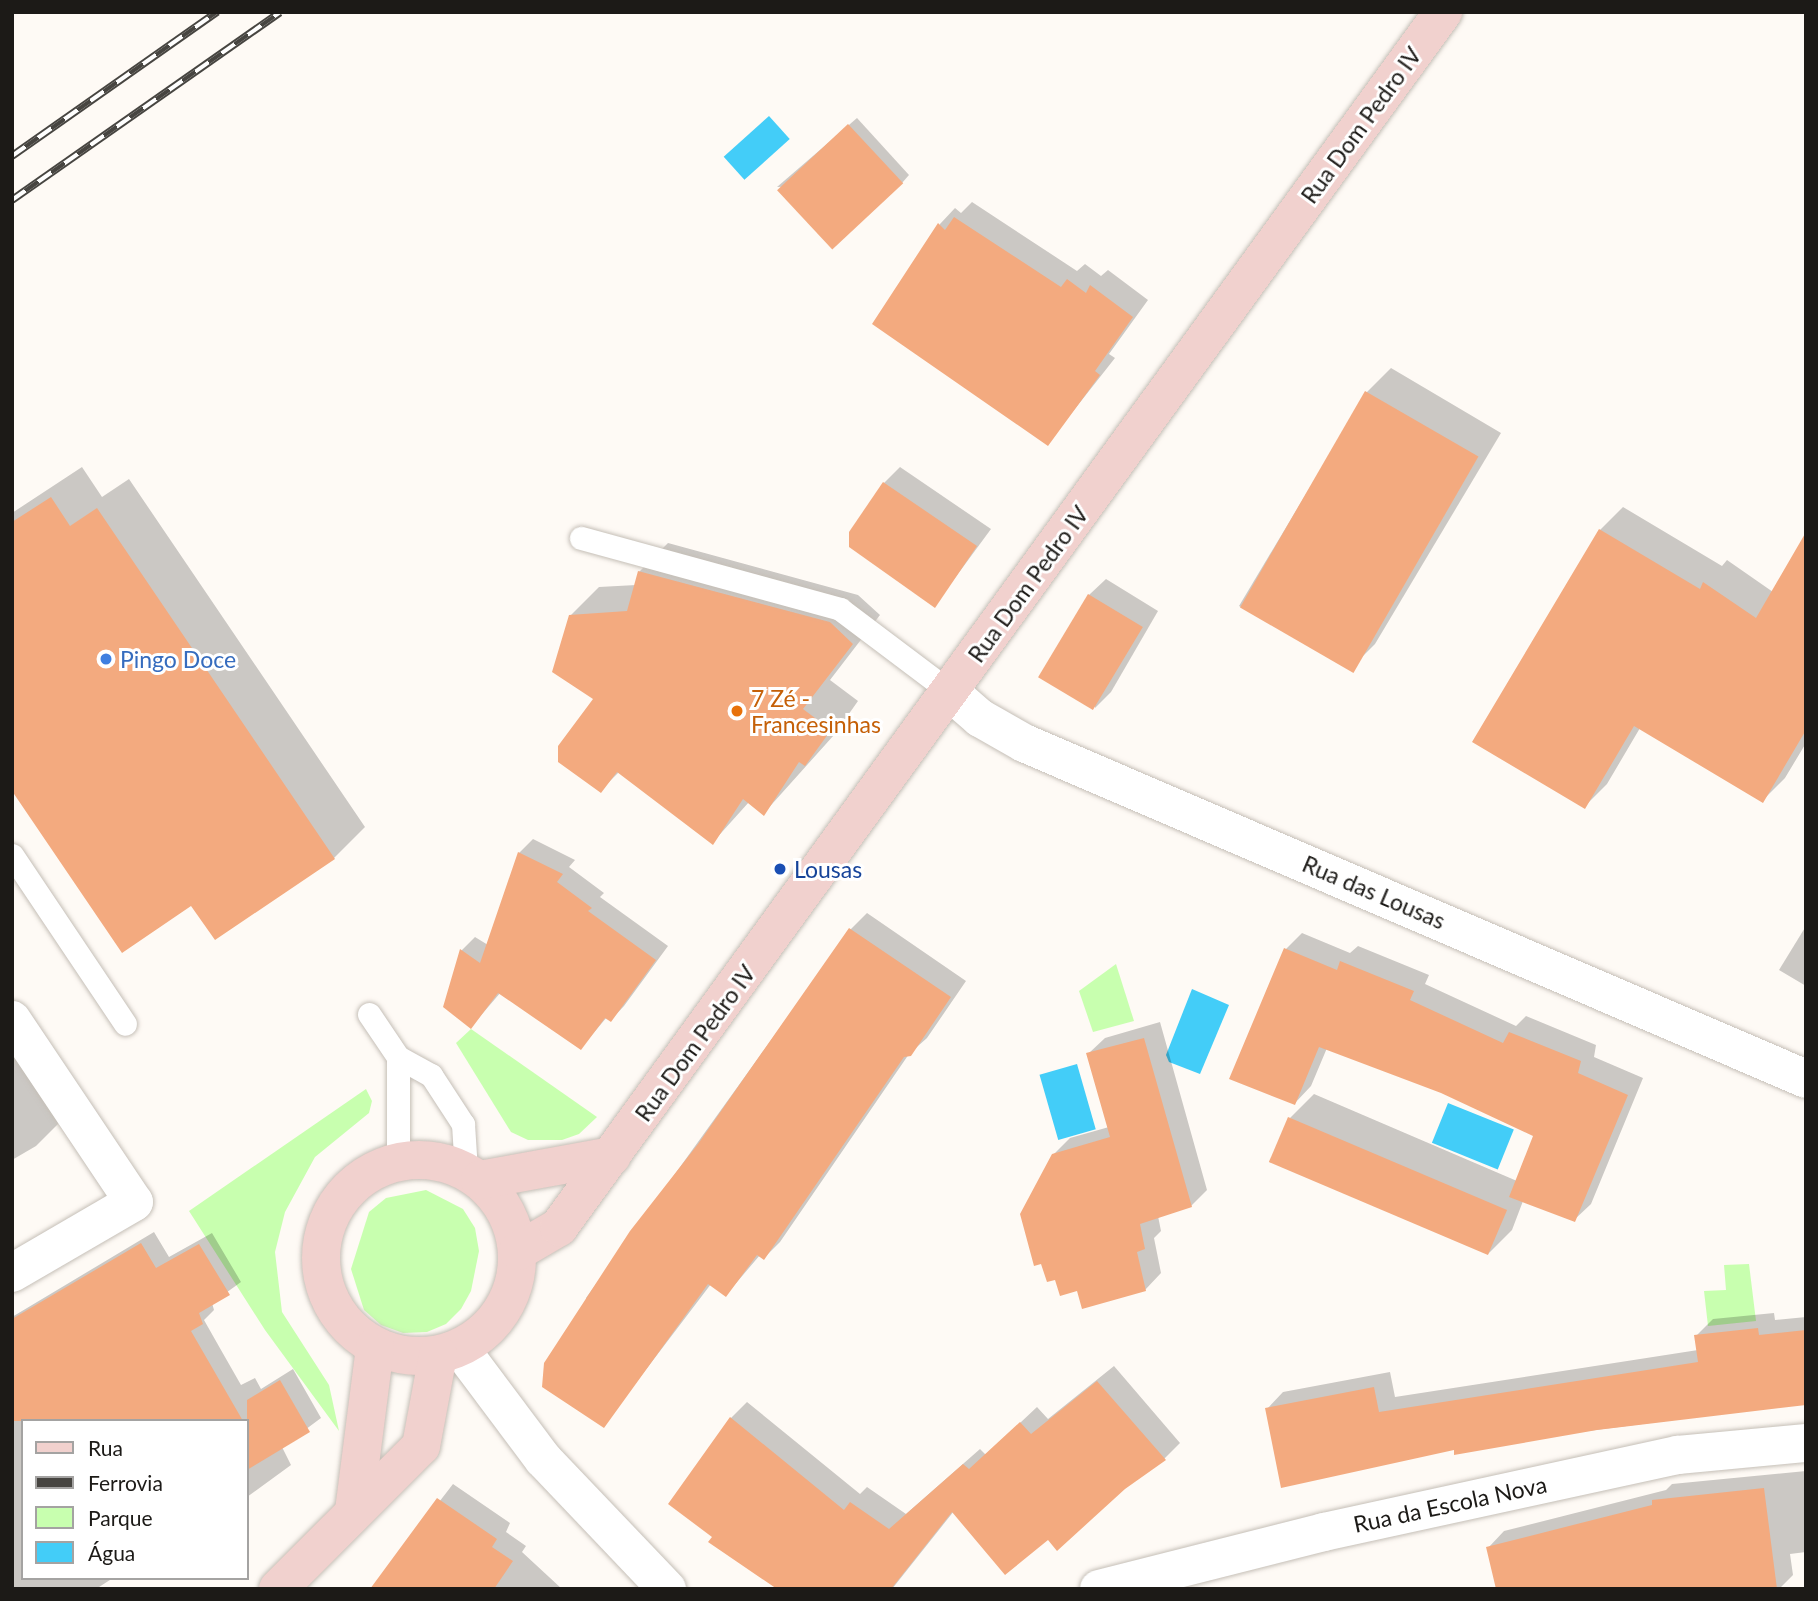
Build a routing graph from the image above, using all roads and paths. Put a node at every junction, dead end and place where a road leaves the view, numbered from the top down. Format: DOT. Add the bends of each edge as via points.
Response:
graph roads {
  1 [pos="1443,12"];
  2 [pos="581,538"];
  3 [pos="950,692"];
  4 [pos="12,855"];
  5 [pos="369,1014"];
  6 [pos="12,1020"];
  7 [pos="125,1024"];
  8 [pos="398,1057"];
  9 [pos="1806,1079"];
  10 [pos="612,1156"];
  11 [pos="398,1162"];
  12 [pos="473,1176"];
  13 [pos="518,1251"];
  14 [pos="12,1273"];
  15 [pos="363,1338"];
  16 [pos="449,1352"];
  17 [pos="1806,1443"];
  18 [pos="354,1511"];
  19 [pos="278,1589"];
  20 [pos="667,1589"];
  21 [pos="1099,1589"];
  1 -- 3 [label="street, Rua Dom Pedro IV"];
  2 -- 3 [label="lane" via="840,609"];
  3 -- 9 [label="street, Rua das Lousas" via="980,718 1024,743"];
  3 -- 10 [label="street, Rua Dom Pedro IV"];
  4 -- 7 [label="lane"];
  5 -- 8 [label="lane"];
  6 -- 14 [label="street" via="134,1202"];
  8 -- 11 [label="lane"];
  8 -- 12 [label="lane" via="431,1074 463,1124"];
  10 -- 12 [label="street"];
  10 -- 13 [label="street, Rua Dom Pedro IV" via="559,1227"];
  11 -- 12 [label="street" via="422,1159"];
  11 -- 15 [label="street" via="346,1191 329,1217 322,1246 323,1276 332,1305"];
  12 -- 13 [label="street" via="499,1200 512,1224"];
  13 -- 16 [label="street" via="515,1283 501,1313 480,1336"];
  15 -- 16 [label="street" via="406,1356"];
  15 -- 18 [label="street"];
  16 -- 18 [label="street" via="421,1446"];
  16 -- 20 [label="street" via="542,1459"];
  17 -- 21 [label="street, Rua da Escola Nova" via="1678,1455 1324,1532"];
  18 -- 19 [label="street"];
}
